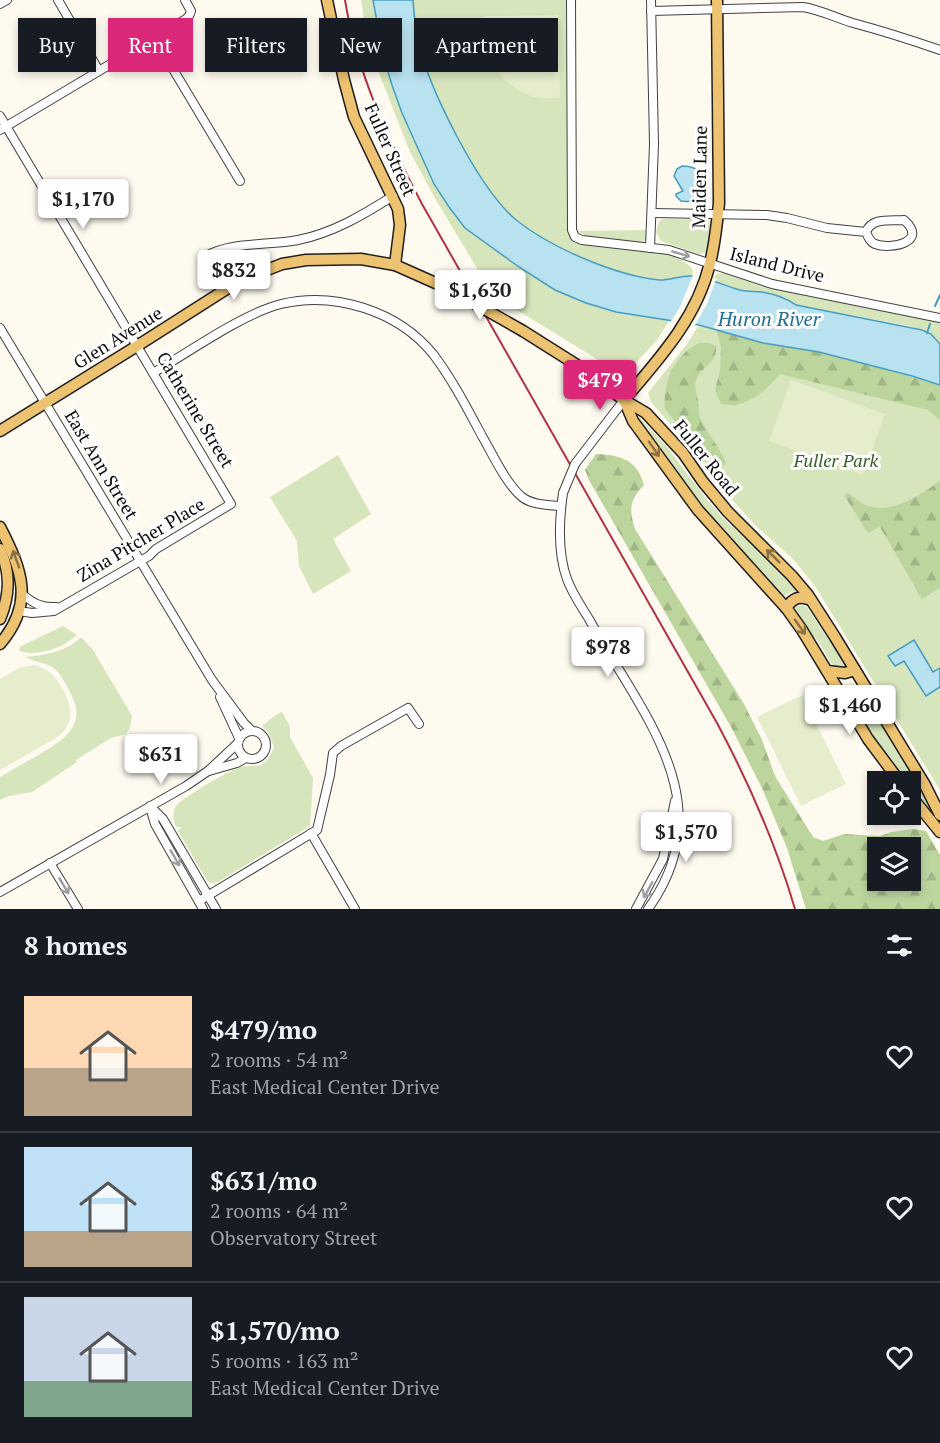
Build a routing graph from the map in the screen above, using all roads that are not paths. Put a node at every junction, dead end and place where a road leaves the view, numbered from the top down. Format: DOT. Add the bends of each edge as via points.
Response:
graph roads {
  1 [pos="7,0"];
  2 [pos="58,0"];
  3 [pos="185,0"];
  4 [pos="327,0"];
  5 [pos="571,0"];
  6 [pos="651,0"];
  7 [pos="0,4"];
  8 [pos="803,4"];
  9 [pos="717,5"];
  10 [pos="651,11"];
  11 [pos="187,18"];
  12 [pos="940,50"];
  13 [pos="108,66"];
  14 [pos="99,71"];
  15 [pos="174,72"];
  16 [pos="0,116"];
  17 [pos="3,128"];
  18 [pos="240,181"];
  19 [pos="393,196"];
  20 [pos="653,213"];
  21 [pos="718,214"];
  22 [pos="866,232"];
  23 [pos="650,248"];
  24 [pos="204,257"];
  25 [pos="710,264"];
  26 [pos="395,265"];
  27 [pos="940,318"];
  28 [pos="0,328"];
  29 [pos="138,346"];
  30 [pos="153,373"];
  31 [pos="624,400"];
  32 [pos="45,403"];
  33 [pos="0,431"];
  34 [pos="231,504"];
  35 [pos="561,506"];
  36 [pos="0,527"];
  37 [pos="0,549"];
  38 [pos="140,561"];
  39 [pos="9,591"];
  40 [pos="22,594"];
  41 [pos="811,600"];
  42 [pos="68,603"];
  43 [pos="786,608"];
  44 [pos="19,611"];
  45 [pos="0,619"];
  46 [pos="0,644"];
  47 [pos="855,670"];
  48 [pos="827,671"];
  49 [pos="212,680"];
  50 [pos="419,724"];
  51 [pos="252,731"];
  52 [pos="239,741"];
  53 [pos="246,758"];
  54 [pos="208,771"];
  55 [pos="892,771"];
  56 [pos="676,795"];
  57 [pos="150,806"];
  58 [pos="921,809"];
  59 [pos="940,815"];
  60 [pos="940,832"];
  61 [pos="311,833"];
  62 [pos="50,863"];
  63 [pos="0,892"];
  64 [pos="208,895"];
  65 [pos="201,905"];
  66 [pos="78,909"];
  67 [pos="216,909"];
  68 [pos="355,909"];
  69 [pos="636,909"];
  70 [pos="648,909"];
  1 -- 7 [label="street"];
  2 -- 14 [label="street"];
  3 -- 11 [label="street" via="191,14"];
  4 -- 19 [label="main road, Fuller Street" via="354,117"];
  5 -- 23 [label="street, Island Drive" via="573,235 582,240"];
  6 -- 10 [label="street"];
  8 -- 9 [label="street"];
  8 -- 12 [label="street"];
  9 -- 10 [label="street"];
  9 -- 21 [label="main road, Maiden Lane"];
  10 -- 20 [label="street"];
  13 -- 14 [label="street"];
  14 -- 17 [label="street"];
  15 -- 18 [label="street"];
  16 -- 17 [label="street, Catherine Street"];
  17 -- 29 [label="street, Catherine Street"];
  19 -- 24 [label="street" via="331,231 297,240 218,249"];
  19 -- 26 [label="main road, Fuller Street" via="400,225"];
  20 -- 21 [label="street"];
  20 -- 23 [label="street"];
  21 -- 22 [label="street" via="767,215"];
  21 -- 25 [label="main road, Maiden Lane"];
  22 -- 22 [label="street" via="876,245 904,244 911,239 912,232 904,220 874,221"];
  23 -- 25 [label="street, Island Drive, one-way"];
  25 -- 27 [label="street, Island Drive" via="772,284"];
  25 -- 31 [label="main road, Maiden Lane" via="689,316 658,361"];
  26 -- 29 [label="main road, Glen Avenue" via="334,258 282,264 239,281"];
  26 -- 31 [label="main road, bridge" via="449,289 523,331"];
  28 -- 32 [label="street, East Ann Street"];
  29 -- 30 [label="street, Catherine Street"];
  29 -- 32 [label="main road, Glen Avenue"];
  30 -- 34 [label="street, Catherine Street"];
  30 -- 35 [label="street" via="248,317 281,304 318,300 370,310 412,334 431,353 522,497"];
  31 -- 35 [label="street, bridge" via="575,464"];
  41 -- 31 [label="main road, Fuller Road, one-way" via="728,512 646,413"];
  31 -- 43 [label="main road, Fuller Road, one-way" via="633,421 693,504"];
  32 -- 33 [label="main road, Glen Avenue"];
  32 -- 38 [label="street, East Ann Street"];
  34 -- 38 [label="street, Zina Pitcher Place"];
  35 -- 56 [label="street" via="561,552 567,580 658,737 671,768"];
  40 -- 36 [label="main road, one-way" via="18,562"];
  37 -- 39 [label="main road" via="8,569"];
  38 -- 42 [label="street, Zina Pitcher Place"];
  38 -- 49 [label="street, East Ann Street"];
  39 -- 44 [label="main road" via="13,606"];
  39 -- 45 [label="main road"];
  40 -- 42 [label="street, Zina Pitcher Place" via="42,607"];
  40 -- 44 [label="main road"];
  41 -- 43 [label="main road" via="798,597"];
  41 -- 47 [label="main road, Fuller Road"];
  42 -- 44 [label="street, Zina Pitcher Place" via="44,613"];
  43 -- 48 [label="main road, Fuller Road, one-way"];
  44 -- 46 [label="main road"];
  47 -- 48 [label="main road"];
  47 -- 59 [label="main road, Fuller Road"];
  48 -- 55 [label="main road, Fuller Road"];
  49 -- 51 [label="street, East Ann Street"];
  49 -- 52 [label="street, East Ann Street"];
  50 -- 61 [label="street" via="408,708 333,753 320,824"];
  51 -- 52 [label="street"];
  51 -- 53 [label="street" via="263,737 266,749 258,758"];
  52 -- 53 [label="street" via="239,752"];
  52 -- 54 [label="street"];
  53 -- 54 [label="street"];
  54 -- 57 [label="street"];
  56 -- 69 [label="street, one-way" via="663,859"];
  56 -- 70 [label="street" via="679,818 673,864"];
  57 -- 62 [label="street"];
  57 -- 64 [label="street" via="163,819"];
  57 -- 65 [label="street, one-way" via="155,824"];
  58 -- 60 [label="main road"];
  61 -- 64 [label="street"];
  61 -- 68 [label="street"];
  62 -- 63 [label="street"];
  62 -- 66 [label="street, one-way"];
  64 -- 65 [label="street"];
  64 -- 67 [label="street"];
}
